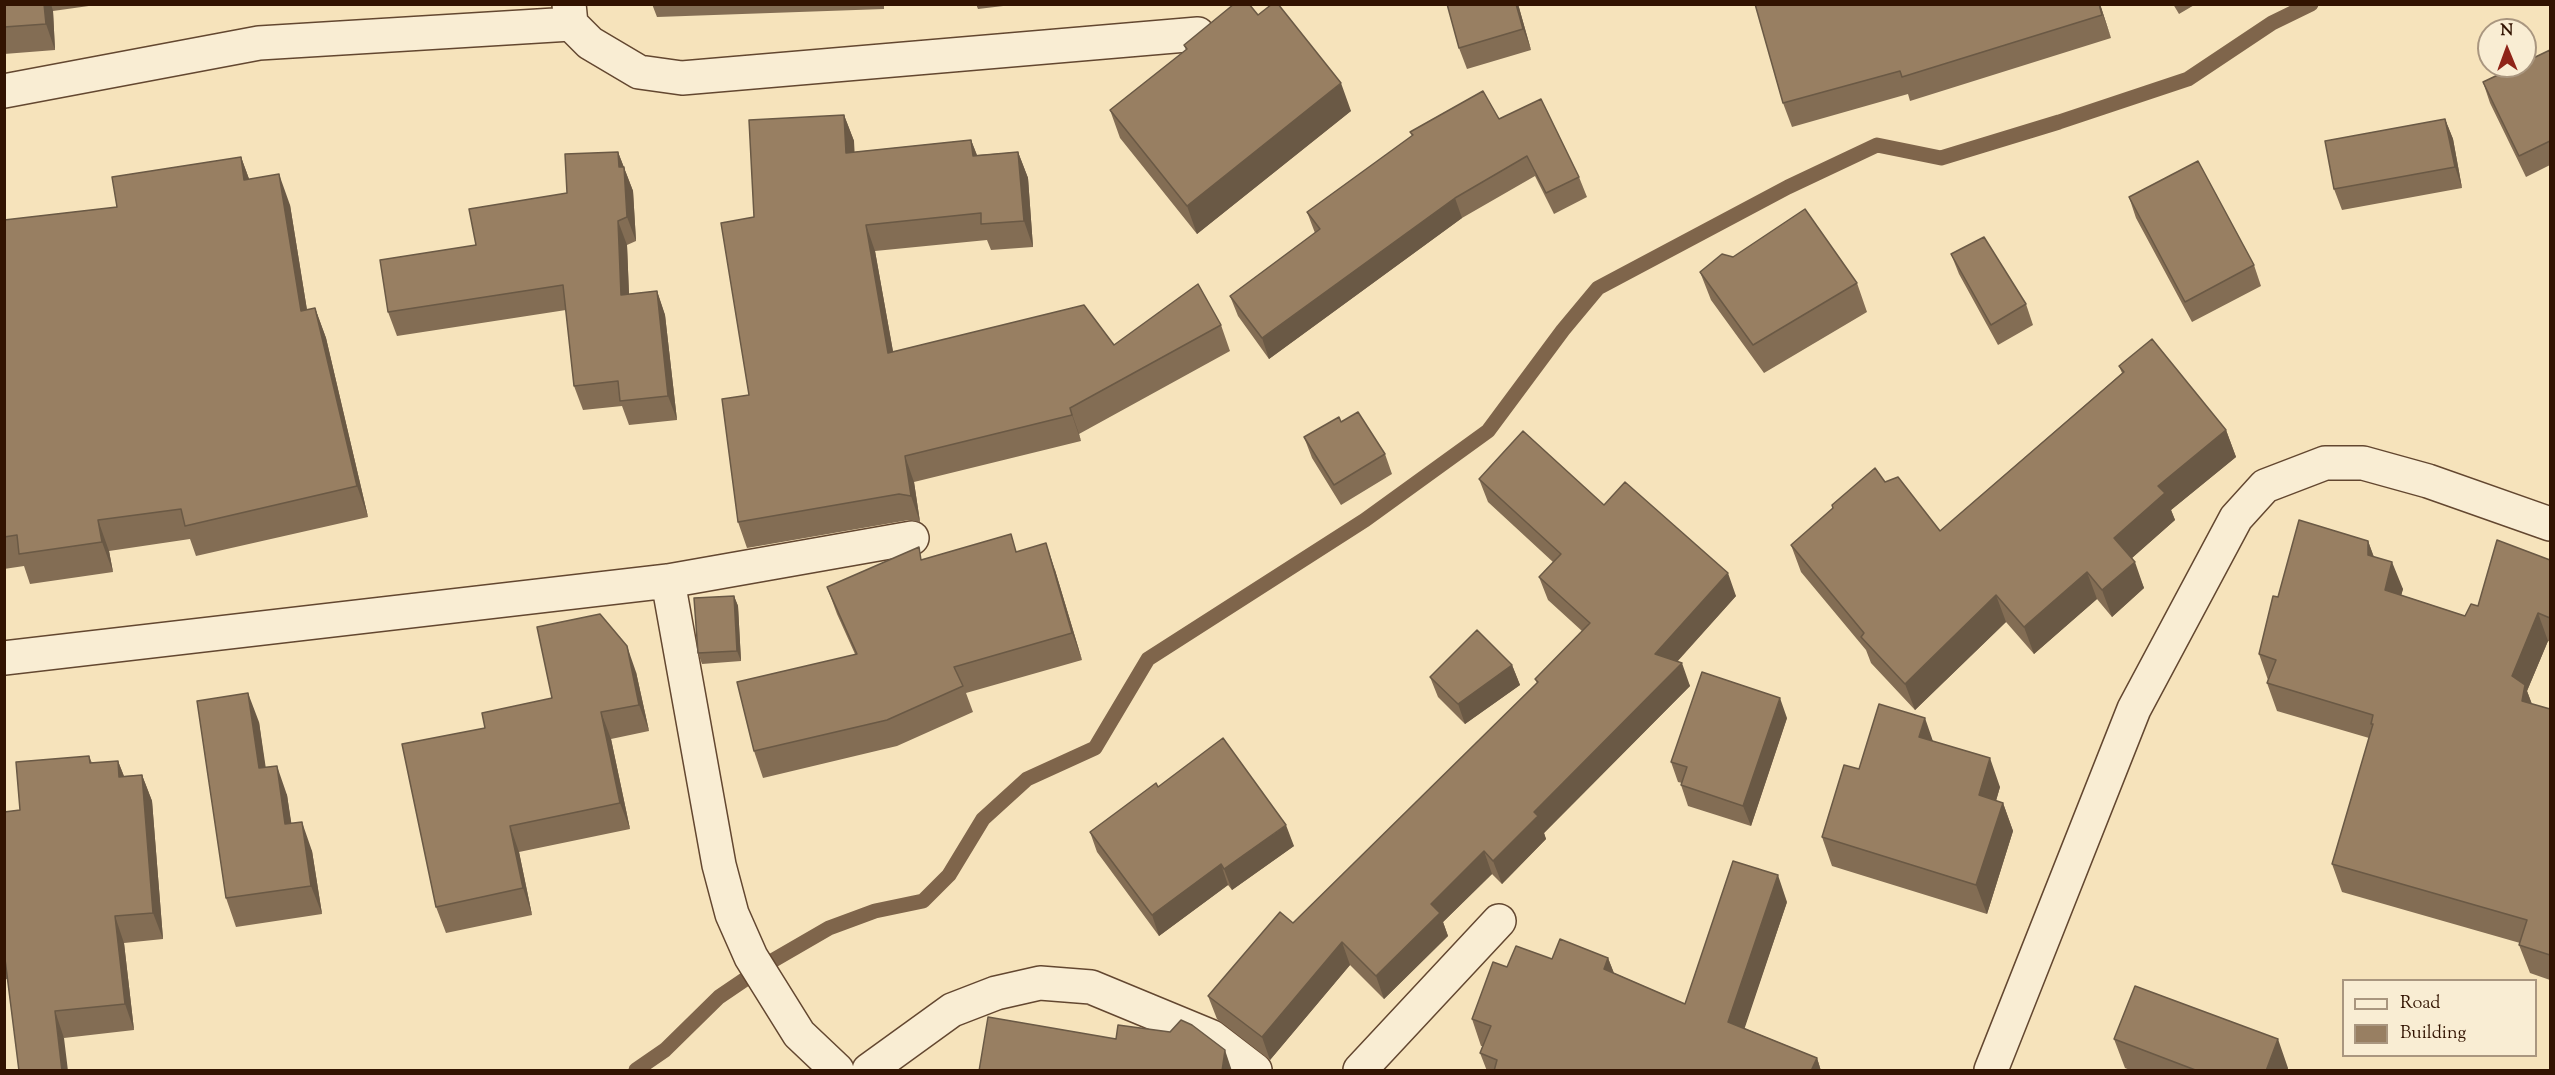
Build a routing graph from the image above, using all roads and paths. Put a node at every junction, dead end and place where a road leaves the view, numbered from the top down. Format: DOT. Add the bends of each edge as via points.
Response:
graph roads {
  1 [pos="570,14"];
  2 [pos="1198,34"];
  3 [pos="4,91"];
  4 [pos="2550,524"];
  5 [pos="912,538"];
  6 [pos="668,582"];
  7 [pos="4,658"];
  8 [pos="1499,921"];
  9 [pos="837,1071"];
  10 [pos="869,1071"];
  11 [pos="1255,1071"];
  12 [pos="1360,1071"];
  13 [pos="1991,1071"];
  1 -- 2 [label="street" via="590,43 639,72 682,78"];
  1 -- 3 [label="street" via="259,44"];
  4 -- 13 [label="street" via="2428,481 2363,463 2325,463 2265,486 2236,518 2134,709"];
  5 -- 6 [label="street"];
  6 -- 7 [label="street"];
  6 -- 9 [label="street" via="719,865 732,914 752,957 799,1034"];
  8 -- 12 [label="street"];
  10 -- 11 [label="street" via="952,1010 996,993 1040,983 1091,987 1212,1038"];
}
